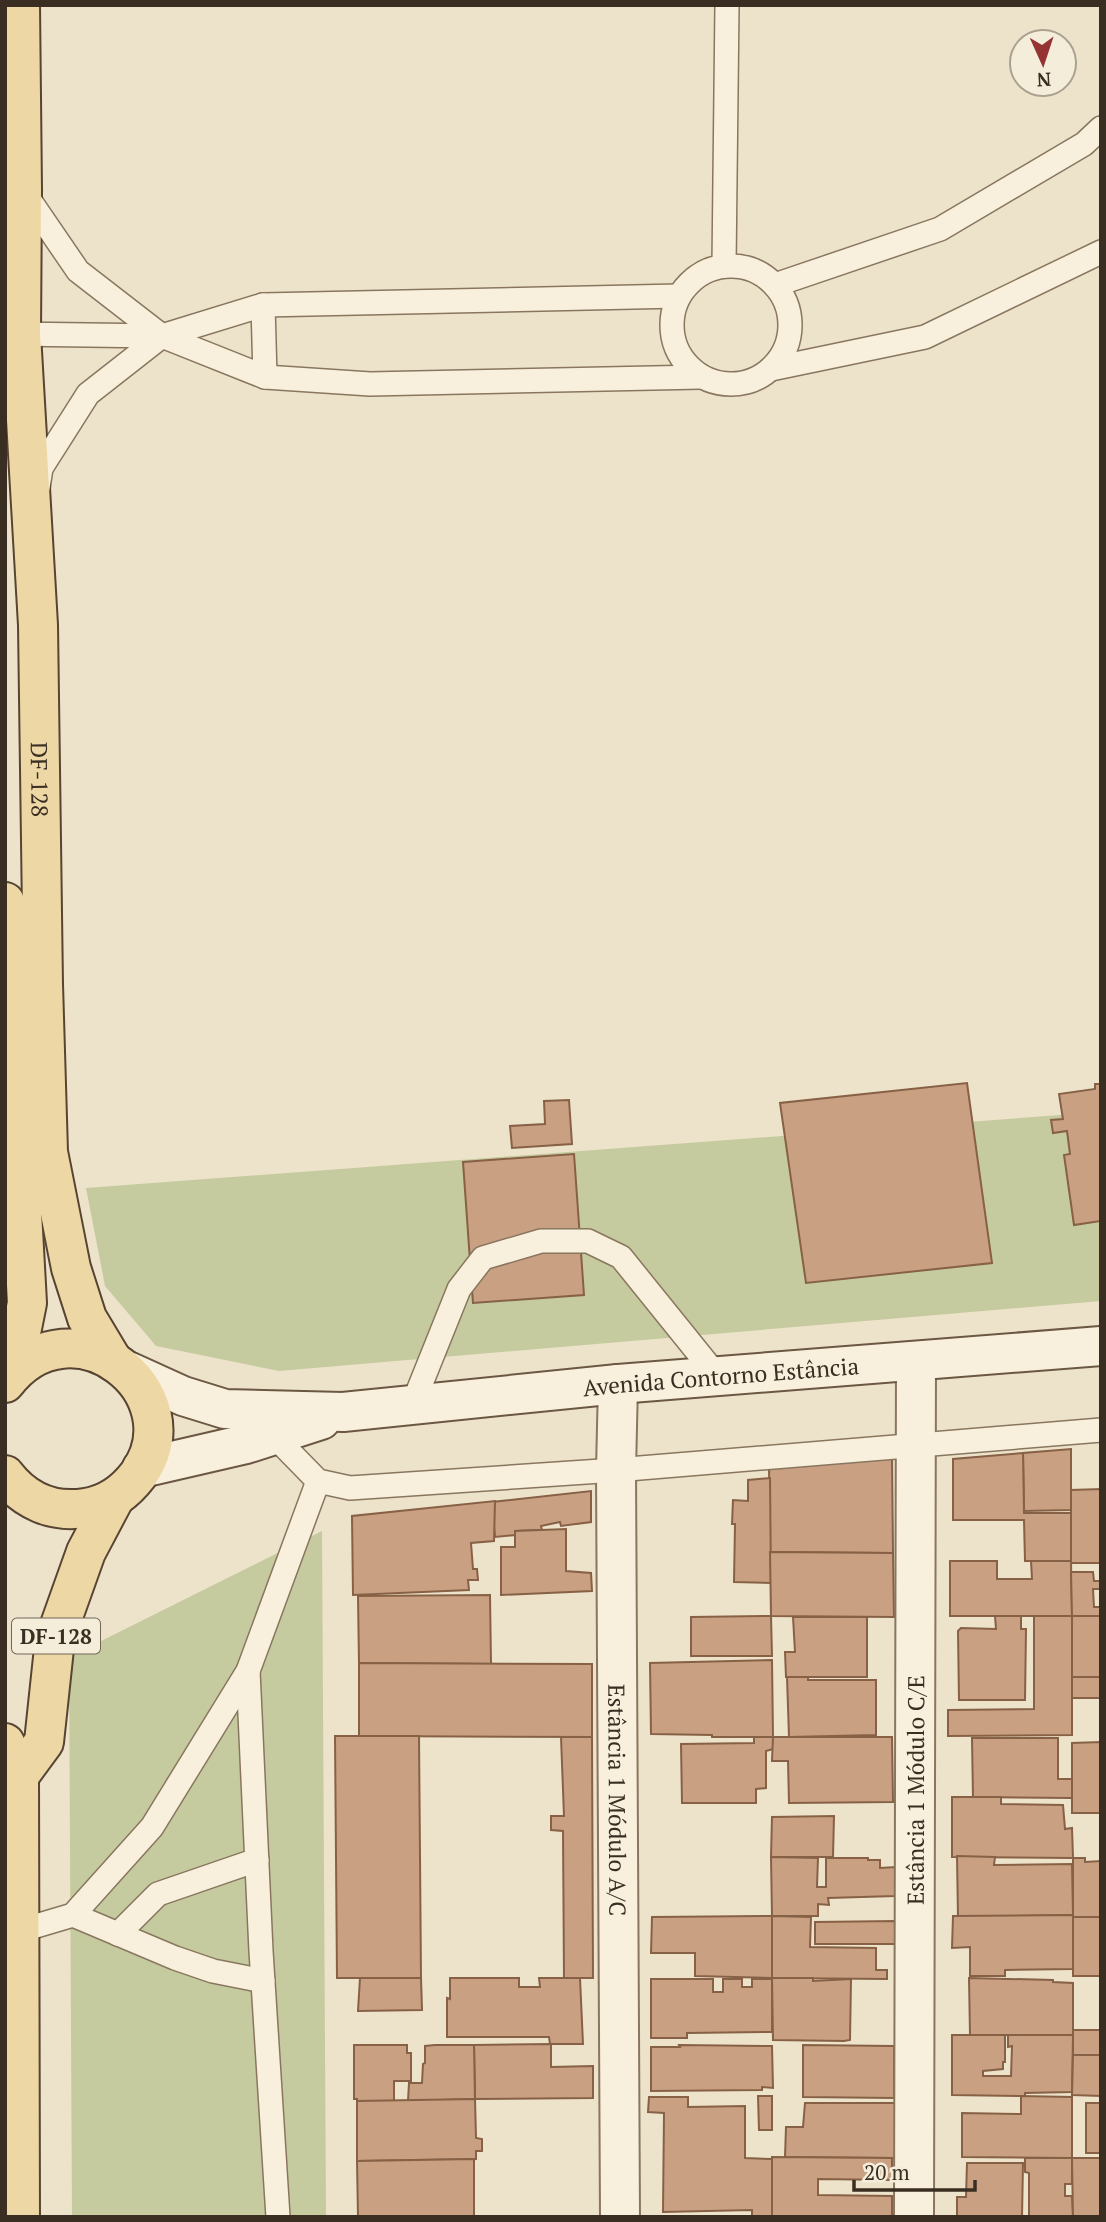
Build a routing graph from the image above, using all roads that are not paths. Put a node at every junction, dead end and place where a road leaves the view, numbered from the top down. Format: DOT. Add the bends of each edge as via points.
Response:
graph roads {
  1 [pos="20,5"];
  2 [pos="726,5"];
  3 [pos="1101,128"];
  4 [pos="14,200"];
  5 [pos="1101,252"];
  6 [pos="724,266"];
  7 [pos="775,285"];
  8 [pos="679,296"];
  9 [pos="262,305"];
  10 [pos="13,334"];
  11 [pos="162,336"];
  12 [pos="772,369"];
  13 [pos="265,377"];
  14 [pos="701,377"];
  15 [pos="5,447"];
  16 [pos="23,557"];
  17 [pos="5,902"];
  18 [pos="1101,1346"];
  19 [pos="916,1362"];
  20 [pos="119,1365"];
  21 [pos="717,1376"];
  22 [pos="9,1378"];
  23 [pos="618,1384"];
  24 [pos="412,1406"];
  25 [pos="343,1412"];
  26 [pos="1101,1430"];
  27 [pos="274,1436"];
  28 [pos="915,1447"];
  29 [pos="142,1468"];
  30 [pos="616,1470"];
  31 [pos="5,1475"];
  32 [pos="318,1480"];
  33 [pos="114,1499"];
  34 [pos="248,1671"];
  35 [pos="12,1759"];
  36 [pos="257,1860"];
  37 [pos="74,1915"];
  38 [pos="19,1931"];
  39 [pos="118,1934"];
  40 [pos="263,1981"];
  41 [pos="20,2217"];
  42 [pos="278,2217"];
  43 [pos="620,2217"];
  44 [pos="914,2217"];
  1 -- 4 [label="main road, DF-128 / DF-128"];
  2 -- 6 [label="lane"];
  3 -- 7 [label="lane" via="1084,144 940,229"];
  4 -- 10 [label="main road, DF-128 / DF-128"];
  4 -- 11 [label="lane" via="78,271"];
  5 -- 12 [label="lane" via="925,337"];
  6 -- 7 [label="lane" via="743,267"];
  6 -- 8 [label="lane" via="690,281"];
  7 -- 12 [label="lane" via="791,319 790,338"];
  8 -- 9 [label="lane"];
  8 -- 14 [label="lane" via="671,332 686,366"];
  9 -- 11 [label="lane"];
  9 -- 13 [label="lane"];
  10 -- 11 [label="lane"];
  10 -- 16 [label="main road, DF-128 / DF-128"];
  11 -- 13 [label="lane"];
  11 -- 16 [label="lane" via="88,394 41,468"];
  12 -- 14 [label="lane" via="756,380 737,384"];
  13 -- 14 [label="lane" via="370,384"];
  15 -- 16 [label="main road" via="13,462"];
  16 -- 20 [label="main road, DF-128 / DF-128" via="38,625 48,1152 71,1268 87,1318"];
  17 -- 22 [label="main road" via="27,1303"];
  18 -- 19 [label="street, Avenida Contorno Estância"];
  19 -- 21 [label="street, Avenida Contorno Estância"];
  19 -- 28 [label="street, Estância 1 Módulo C/E"];
  20 -- 22 [label="main road" via="91,1351 70,1348 30,1360"];
  20 -- 25 [label="street, Avenida Contorno Estância" via="183,1396 225,1409"];
  20 -- 29 [label="main road, DF-128" via="141,1387 149,1407 150,1449"];
  21 -- 23 [label="street, Avenida Contorno Estância"];
  21 -- 24 [label="lane" via="621,1257 588,1241 541,1241 483,1258 458,1289"];
  23 -- 24 [label="street, Avenida Contorno Estância"];
  23 -- 30 [label="street, Estância 1 Módulo A/C"];
  24 -- 25 [label="street, Avenida Contorno Estância"];
  25 -- 27 [label="street, Avenida Contorno Estância"];
  26 -- 28 [label="lane"];
  27 -- 29 [label="street, Avenida Contorno Estância"];
  27 -- 32 [label="lane"];
  28 -- 30 [label="lane"];
  28 -- 44 [label="street, Estância 1 Módulo C/E"];
  29 -- 33 [label="main road, DF-128"];
  30 -- 32 [label="lane" via="350,1488"];
  30 -- 43 [label="street, Estância 1 Módulo A/C"];
  31 -- 33 [label="main road, DF-128" via="32,1500 52,1508 94,1507"];
  32 -- 34 [label="lane"];
  33 -- 35 [label="main road, DF-128 / DF-128" via="86,1552 55,1639 44,1742"];
  34 -- 36 [label="lane"];
  34 -- 37 [label="lane" via="152,1827"];
  35 -- 38 [label="main road, DF-128 / DF-128"];
  36 -- 39 [label="lane" via="158,1894"];
  36 -- 40 [label="lane"];
  37 -- 38 [label="lane"];
  37 -- 39 [label="lane"];
  38 -- 41 [label="main road, DF-128 / DF-128"];
  39 -- 40 [label="lane" via="213,1971"];
  40 -- 42 [label="lane"];
}
